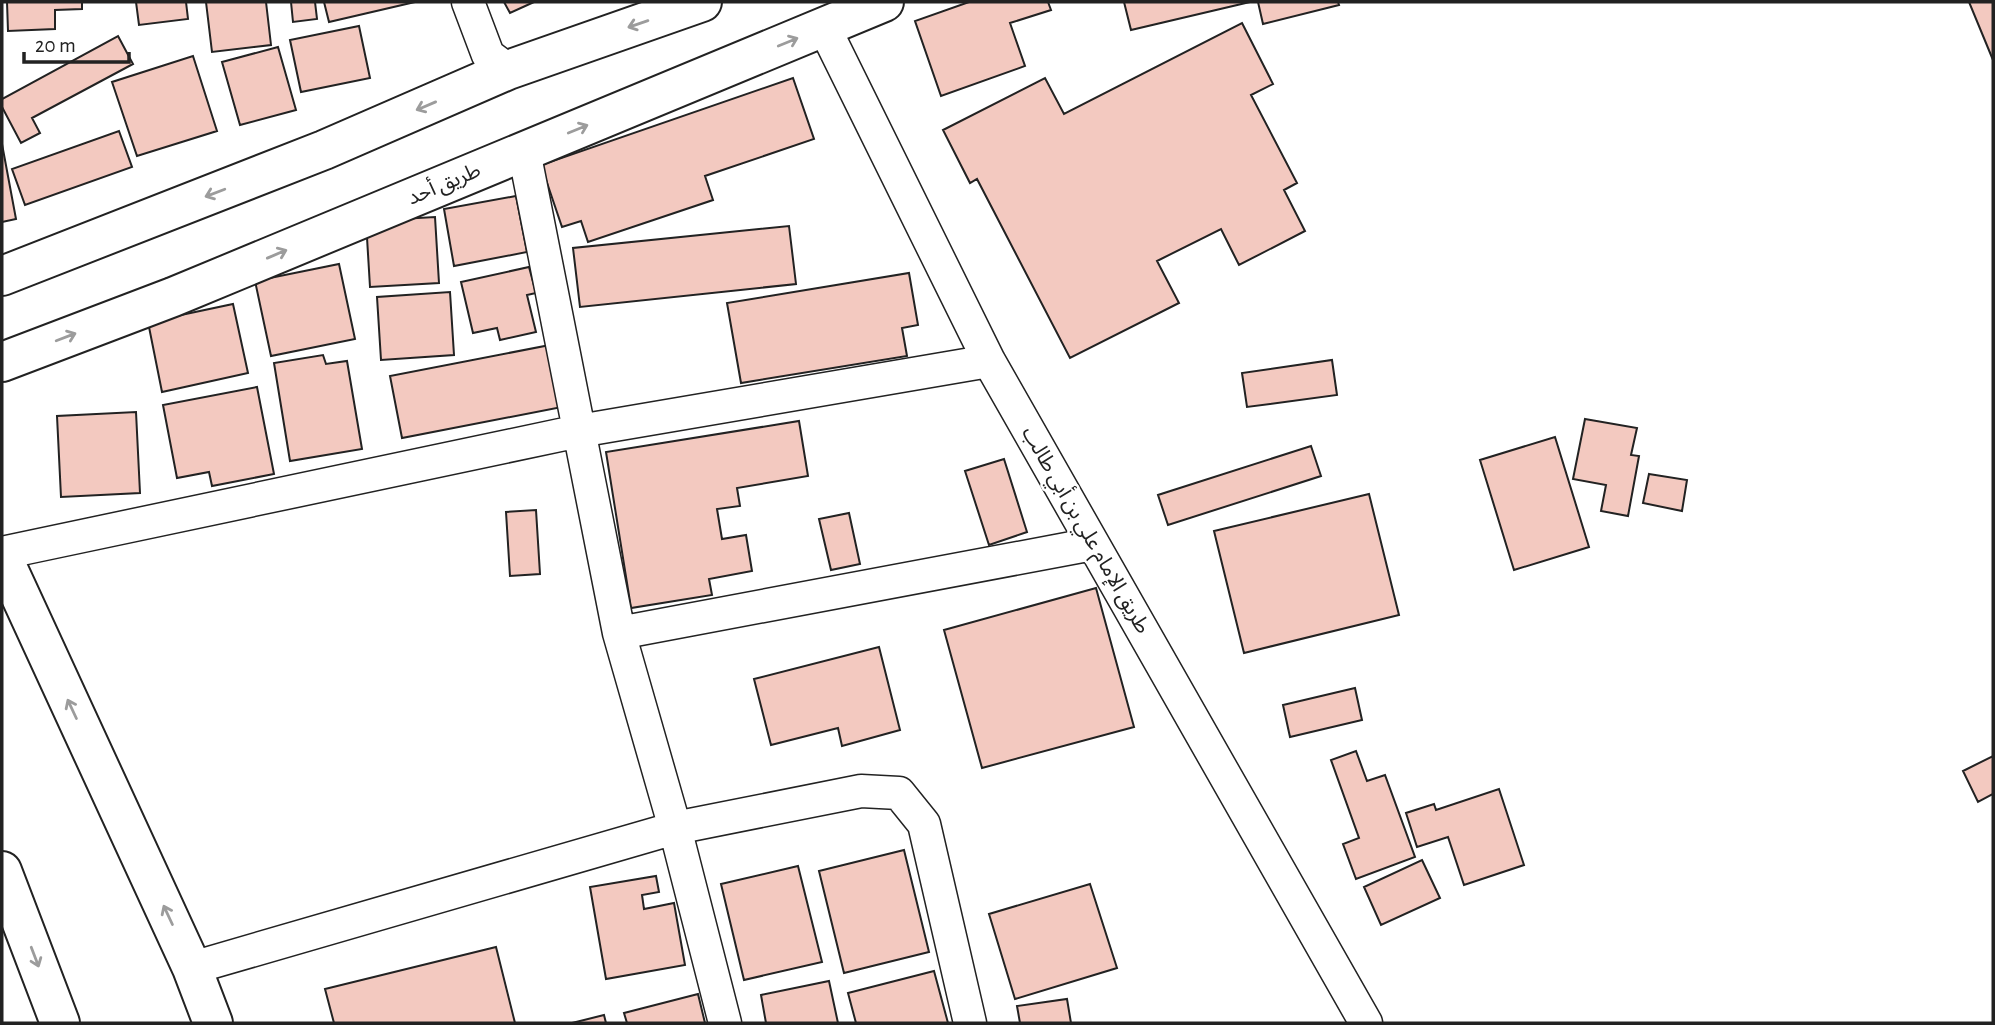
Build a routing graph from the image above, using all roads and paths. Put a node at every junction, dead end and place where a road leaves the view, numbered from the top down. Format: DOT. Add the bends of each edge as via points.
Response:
graph roads {
  1 [pos="468,2"];
  2 [pos="702,2"];
  3 [pos="884,2"];
  4 [pos="824,27"];
  5 [pos="508,70"];
  6 [pos="524,151"];
  7 [pos="2,276"];
  8 [pos="989,361"];
  9 [pos="2,362"];
  10 [pos="579,431"];
  11 [pos="1093,544"];
  12 [pos="2,554"];
  13 [pos="619,633"];
  14 [pos="675,828"];
  15 [pos="2,871"];
  16 [pos="12,925"];
  17 [pos="192,968"];
  18 [pos="60,1023"];
  19 [pos="213,1023"];
  20 [pos="725,1023"];
  21 [pos="970,1023"];
  22 [pos="1366,1023"];
  1 -- 5 [label="street" via="488,55"];
  2 -- 5 [label="main road, one-way"];
  3 -- 4 [label="main road, طريق أحد"];
  6 -- 4 [label="main road, طريق أحد, one-way"];
  4 -- 8 [label="street, طريق الإمام علي بن أبي طالب"];
  5 -- 7 [label="main road, one-way" via="324,150"];
  9 -- 6 [label="main road, طريق أحد, one-way" via="173,297"];
  6 -- 10 [label="street"];
  8 -- 10 [label="street"];
  8 -- 11 [label="street, طريق الإمام علي بن أبي طالب"];
  10 -- 12 [label="street"];
  10 -- 13 [label="street"];
  11 -- 13 [label="street"];
  11 -- 22 [label="street, طريق الإمام علي بن أبي طالب"];
  17 -- 12 [label="main road, one-way"];
  13 -- 14 [label="street"];
  14 -- 17 [label="street"];
  14 -- 20 [label="street"];
  14 -- 21 [label="street" via="861,791 899,793 924,824"];
  15 -- 16 [label="main road"];
  16 -- 18 [label="main road, one-way"];
  17 -- 19 [label="main road"];
}
